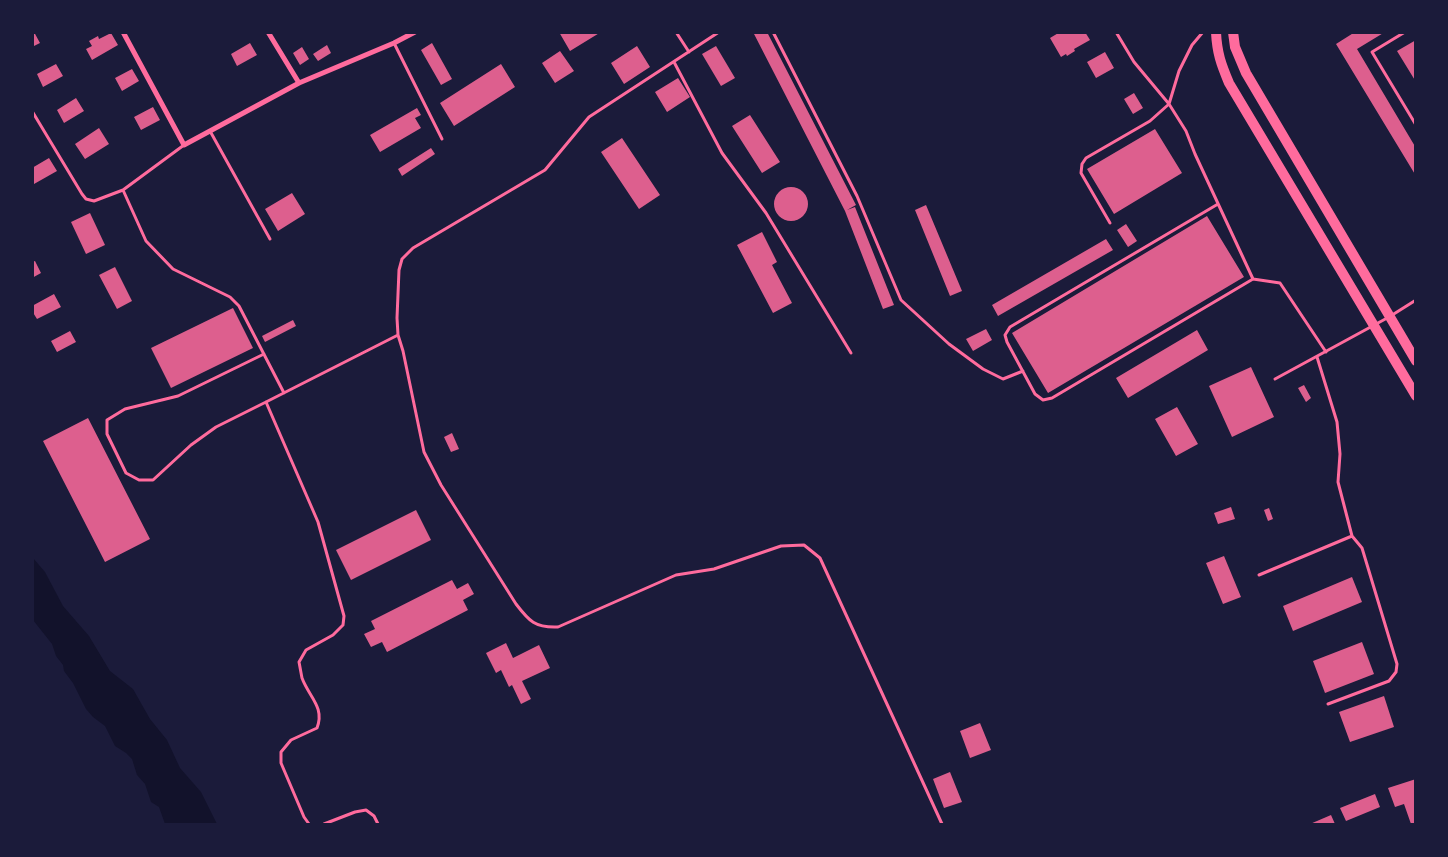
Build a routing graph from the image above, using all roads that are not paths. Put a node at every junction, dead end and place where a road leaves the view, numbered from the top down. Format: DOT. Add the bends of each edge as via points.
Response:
graph roads {
  1 [pos="123,32"];
  2 [pos="268,32"];
  3 [pos="416,32"];
  4 [pos="676,32"];
  5 [pos="719,32"];
  6 [pos="773,32"];
  7 [pos="1116,32"];
  8 [pos="1203,32"];
  9 [pos="1216,32"];
  10 [pos="1233,32"];
  11 [pos="1405,32"];
  12 [pos="409,34"];
  13 [pos="394,44"];
  14 [pos="689,52"];
  15 [pos="674,62"];
  16 [pos="299,83"];
  17 [pos="1169,104"];
  18 [pos="32,111"];
  19 [pos="1416,126"];
  20 [pos="210,131"];
  21 [pos="442,139"];
  22 [pos="184,145"];
  23 [pos="123,190"];
  24 [pos="1218,204"];
  25 [pos="1110,223"];
  26 [pos="270,240"];
  27 [pos="1253,279"];
  28 [pos="1416,300"];
  29 [pos="1390,317"];
  30 [pos="1374,325"];
  31 [pos="398,335"];
  32 [pos="1326,352"];
  33 [pos="851,353"];
  34 [pos="264,354"];
  35 [pos="1317,357"];
  36 [pos="1416,361"];
  37 [pos="1023,371"];
  38 [pos="1275,379"];
  39 [pos="284,393"];
  40 [pos="1416,396"];
  41 [pos="266,402"];
  42 [pos="1352,536"];
  43 [pos="1259,575"];
  44 [pos="1328,704"];
  45 [pos="310,824"];
  46 [pos="324,824"];
  47 [pos="378,824"];
  48 [pos="942,824"];
  1 -- 22 [label="street"];
  2 -- 16 [label="street"];
  3 -- 12 [label="street"];
  4 -- 14 [label="lane"];
  5 -- 14 [label="lane"];
  6 -- 37 [label="lane" via="857,196 901,300 983,370 1003,379"];
  7 -- 17 [label="lane" via="1134,62"];
  8 -- 17 [label="lane" via="1192,45 1179,71"];
  9 -- 30 [label="main road" via="1217,51 1229,83"];
  10 -- 29 [label="main road" via="1235,47 1246,72"];
  11 -- 19 [label="lane" via="1372,52"];
  12 -- 13 [label="street"];
  13 -- 16 [label="street"];
  13 -- 21 [label="lane"];
  14 -- 15 [label="lane"];
  15 -- 31 [label="lane" via="589,117 545,170 413,248 402,259 399,270"];
  15 -- 33 [label="lane" via="722,153 766,213"];
  16 -- 20 [label="street"];
  17 -- 24 [label="lane" via="1186,131"];
  17 -- 25 [label="lane" via="1150,120 1086,158 1082,164 1081,173"];
  18 -- 23 [label="lane" via="86,198 94,202"];
  20 -- 22 [label="street"];
  20 -- 26 [label="lane"];
  22 -- 23 [label="lane"];
  23 -- 34 [label="lane" via="146,241 173,269 230,297 239,306"];
  24 -- 27 [label="lane"];
  24 -- 37 [label="lane" via="1010,327 1005,334 1007,342"];
  27 -- 32 [label="lane" via="1280,283"];
  27 -- 37 [label="lane" via="1052,398 1043,400 1035,394"];
  28 -- 29 [label="lane"];
  29 -- 30 [label="lane"];
  29 -- 36 [label="main road"];
  30 -- 32 [label="lane"];
  30 -- 40 [label="main road"];
  31 -- 39 [label="lane"];
  31 -- 48 [label="lane" via="424,452 441,485 527,618 545,628 558,627 676,575 714,570 781,546 804,545 820,558"];
  32 -- 35 [label="lane"];
  34 -- 39 [label="lane"];
  34 -- 41 [label="lane" via="178,396 125,409 107,420 107,434 126,474 139,480 153,480 216,426"];
  35 -- 38 [label="lane"];
  35 -- 42 [label="lane" via="1337,422 1338,482"];
  39 -- 41 [label="lane"];
  41 -- 45 [label="lane" via="318,522 344,616 343,626 306,650 299,662 302,678 321,718 317,728 291,740 281,752 281,762"];
  42 -- 43 [label="lane"];
  42 -- 44 [label="lane" via="1362,548 1397,664 1396,672 1389,681"];
  46 -- 47 [label="lane" via="366,810"];
}
